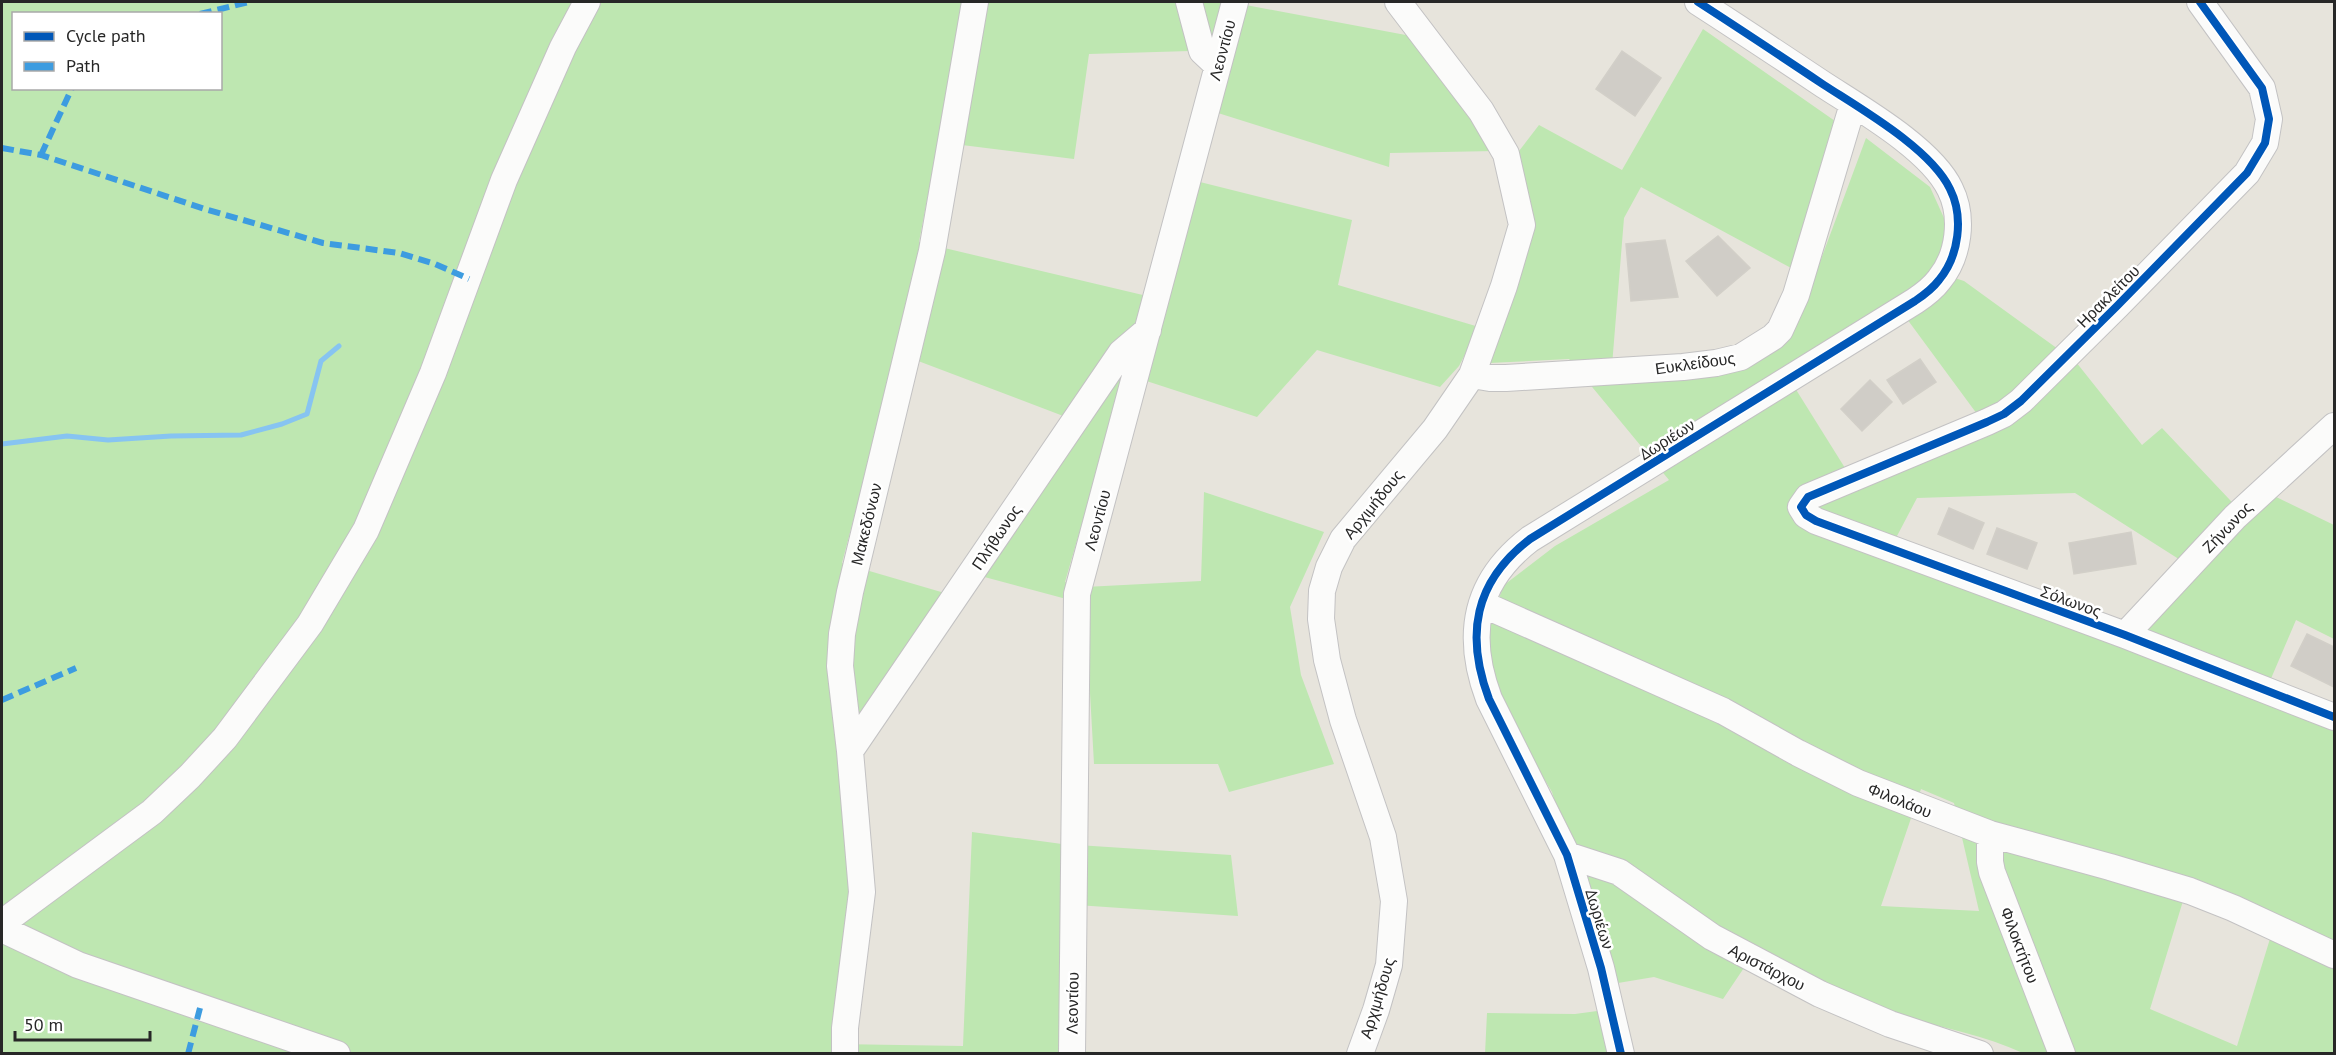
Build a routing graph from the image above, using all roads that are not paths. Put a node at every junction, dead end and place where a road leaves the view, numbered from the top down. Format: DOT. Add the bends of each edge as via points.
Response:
graph roads {
  1 [pos="587,2"];
  2 [pos="975,2"];
  3 [pos="1189,2"];
  4 [pos="1235,2"];
  5 [pos="1398,2"];
  6 [pos="1698,2"];
  7 [pos="2200,2"];
  8 [pos="1218,66"];
  9 [pos="1853,104"];
  10 [pos="1148,330"];
  11 [pos="1472,375"];
  12 [pos="2334,426"];
  13 [pos="1801,507"];
  14 [pos="1482,604"];
  15 [pos="2125,635"];
  16 [pos="2334,717"];
  17 [pos="850,751"];
  18 [pos="1990,834"];
  19 [pos="1567,855"];
  20 [pos="2,923"];
  21 [pos="2,929"];
  22 [pos="2334,955"];
  23 [pos="337,1053"];
  24 [pos="845,1053"];
  25 [pos="1072,1053"];
  26 [pos="1360,1053"];
  27 [pos="1621,1053"];
  28 [pos="1980,1053"];
  29 [pos="2062,1053"];
  1 -- 20 [label="street" via="504,180 433,373 366,530 310,624 225,738 175,790 152,812"];
  2 -- 17 [label="street, Μακεδόνων" via="932,251 842,634 840,666"];
  3 -- 8 [label="street" via="1202,51"];
  4 -- 8 [label="street, Λεοντίου"];
  5 -- 11 [label="street, Αρχιμήδους" via="1481,111 1506,154 1522,225"];
  6 -- 9 [label="street, Δωριέων"];
  7 -- 13 [label="street, Ηρακλείτου" via="2258,82 2265,98 2269,118 2265,143 2247,173 2012,409 1808,497"];
  8 -- 10 [label="street, Λεοντίου"];
  9 -- 11 [label="street, Ευκλείδους" via="1796,295 1780,330 1764,344 1731,360 1683,367 1506,378"];
  9 -- 14 [label="street, Δωριέων" via="1919,153 1951,190 1958,231 1952,259 1938,282 1915,301 1530,539 1500,567"];
  10 -- 17 [label="street, Πλήθωνος" via="1121,353"];
  10 -- 25 [label="street, Λεοντίου" via="1077,594"];
  11 -- 26 [label="street, Αρχιμήδους" via="1435,429 1343,539 1322,591 1321,619 1327,660 1383,837 1394,893 1389,965"];
  12 -- 15 [label="street, Ζήνωνος" via="2235,517"];
  13 -- 15 [label="street, Σόλωνος" via="1816,521"];
  14 -- 18 [label="street, Φιλολάου" via="1723,711 1858,783"];
  14 -- 19 [label="street, Δωριέων" via="1475,642 1482,680"];
  15 -- 16 [label="street, Σόλωνος"];
  17 -- 24 [label="street, Μακεδόνων" via="862,892"];
  18 -- 22 [label="street, Φιλολάου" via="2190,891"];
  18 -- 29 [label="street, Φιλοκτήτου" via="1992,872"];
  19 -- 27 [label="street, Δωριέων" via="1601,968"];
  19 -- 28 [label="street, Αριστάρχου" via="1618,872 1712,937 1820,994 1890,1024"];
  21 -- 23 [label="street" via="78,965"];
}
